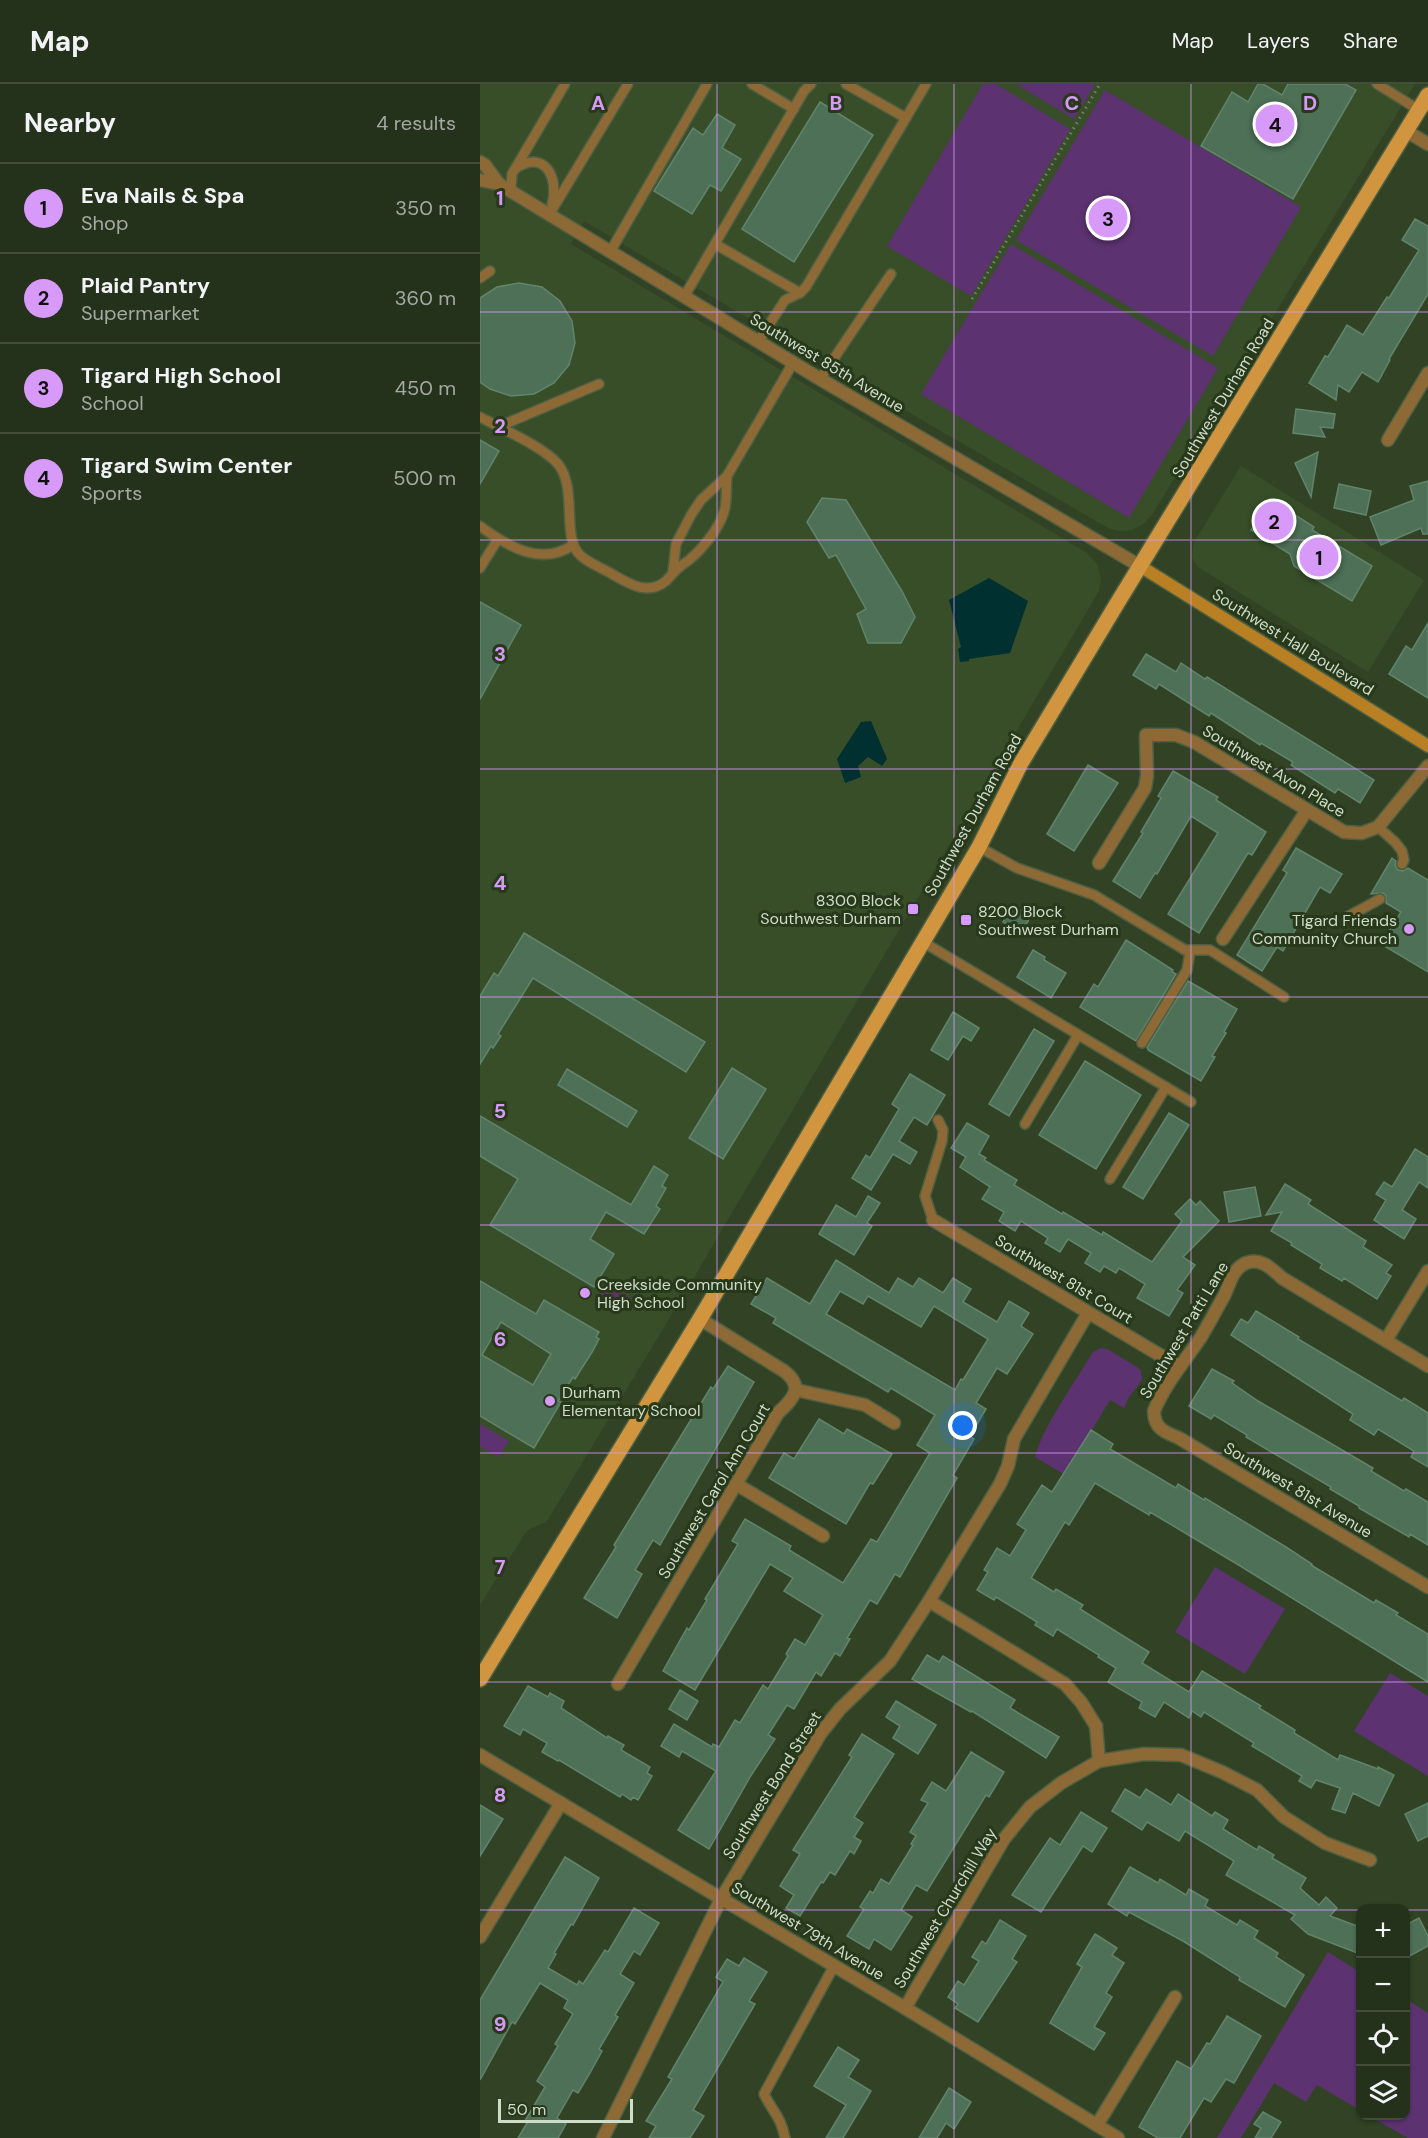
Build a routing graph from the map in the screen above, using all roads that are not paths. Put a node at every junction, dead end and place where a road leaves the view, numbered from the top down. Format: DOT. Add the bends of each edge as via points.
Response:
graph roads {
  1 [pos="565,84"];
  2 [pos="628,84"];
  3 [pos="707,84"];
  4 [pos="752,84"];
  5 [pos="811,84"];
  6 [pos="846,84"];
  7 [pos="927,84"];
  8 [pos="1377,84"];
  9 [pos="1428,95"];
  10 [pos="794,109"];
  11 [pos="1419,110"];
  12 [pos="906,118"];
  13 [pos="1406,131"];
  14 [pos="1428,144"];
  15 [pos="480,162"];
  16 [pos="514,169"];
  17 [pos="480,180"];
  18 [pos="499,184"];
  19 [pos="517,195"];
  20 [pos="549,215"];
  21 [pos="715,244"];
  22 [pos="610,252"];
  23 [pos="490,271"];
  24 [pos="891,274"];
  25 [pos="480,278"];
  26 [pos="800,293"];
  27 [pos="684,297"];
  28 [pos="758,342"];
  29 [pos="793,363"];
  30 [pos="1428,373"];
  31 [pos="820,379"];
  32 [pos="599,384"];
  33 [pos="480,417"];
  34 [pos="498,427"];
  35 [pos="1388,440"];
  36 [pos="727,476"];
  37 [pos="480,526"];
  38 [pos="498,539"];
  39 [pos="573,545"];
  40 [pos="1140,566"];
  41 [pos="480,568"];
  42 [pos="673,571"];
  43 [pos="1428,746"];
  44 [pos="1428,766"];
  45 [pos="1307,810"];
  46 [pos="1378,827"];
  47 [pos="979,847"];
  48 [pos="1099,863"];
  49 [pos="1402,864"];
  50 [pos="1380,899"];
  51 [pos="1347,917"];
  52 [pos="1223,939"];
  53 [pos="923,942"];
  54 [pos="1190,952"];
  55 [pos="1284,997"];
  56 [pos="1078,1035"];
  57 [pos="1142,1043"];
  58 [pos="1166,1087"];
  59 [pos="1191,1102"];
  60 [pos="938,1120"];
  61 [pos="1025,1124"];
  62 [pos="1110,1179"];
  63 [pos="933,1220"];
  64 [pos="1428,1271"];
  65 [pos="1088,1313"];
  66 [pos="700,1319"];
  67 [pos="1386,1340"];
  68 [pos="1428,1366"];
  69 [pos="1180,1367"];
  70 [pos="796,1390"];
  71 [pos="1154,1419"];
  72 [pos="894,1423"];
  73 [pos="735,1484"];
  74 [pos="823,1536"];
  75 [pos="1428,1587"];
  76 [pos="929,1601"];
  77 [pos="480,1679"];
  78 [pos="618,1684"];
  79 [pos="480,1755"];
  80 [pos="1099,1761"];
  81 [pos="561,1803"];
  82 [pos="1370,1860"];
  83 [pos="721,1899"];
  84 [pos="480,1937"];
  85 [pos="834,1966"];
  86 [pos="1175,1997"];
  87 [pos="905,2008"];
  88 [pos="1097,2125"];
  89 [pos="603,2138"];
  90 [pos="785,2138"];
  91 [pos="1118,2138"];
  1 -- 16 [label="lane"];
  2 -- 20 [label="lane"];
  3 -- 22 [label="lane"];
  4 -- 10 [label="lane"];
  5 -- 10 [label="lane"];
  6 -- 12 [label="lane"];
  7 -- 12 [label="lane"];
  8 -- 11 [label="lane"];
  9 -- 11 [label="main road, Southwest Durham Road"];
  10 -- 21 [label="lane"];
  11 -- 13 [label="main road, Southwest Durham Road"];
  12 -- 26 [label="lane"];
  13 -- 14 [label="street"];
  13 -- 40 [label="main road, Southwest Durham Road"];
  15 -- 18 [label="street, Southwest 85th Avenue"];
  16 -- 19 [label="lane" via="510,181"];
  16 -- 20 [label="lane" via="531,161 550,171 554,195"];
  17 -- 18 [label="street, Southwest 85th Avenue"];
  18 -- 19 [label="street, Southwest 85th Avenue"];
  19 -- 20 [label="street, Southwest 85th Avenue"];
  20 -- 22 [label="street, Southwest 85th Avenue"];
  21 -- 26 [label="lane"];
  21 -- 27 [label="lane"];
  22 -- 27 [label="street, Southwest 85th Avenue"];
  23 -- 25 [label="lane"];
  24 -- 31 [label="lane"];
  26 -- 28 [label="lane" via="785,300"];
  27 -- 28 [label="street, Southwest 85th Avenue"];
  28 -- 29 [label="street, Southwest 85th Avenue"];
  29 -- 31 [label="street, Southwest 85th Avenue"];
  29 -- 36 [label="lane"];
  30 -- 35 [label="street"];
  31 -- 40 [label="street, Southwest 85th Avenue"];
  32 -- 34 [label="lane"];
  33 -- 34 [label="lane"];
  34 -- 39 [label="lane" via="558,465 567,481"];
  36 -- 42 [label="lane" via="691,515 675,544"];
  36 -- 42 [label="lane" via="725,510 715,529 696,556"];
  37 -- 38 [label="lane"];
  38 -- 39 [label="lane" via="529,554 555,553"];
  38 -- 41 [label="lane"];
  39 -- 42 [label="lane" via="581,556 628,584 646,589 659,586"];
  40 -- 43 [label="main road, Southwest Hall Boulevard"];
  40 -- 47 [label="main road, Southwest Durham Road" via="1022,763"];
  44 -- 46 [label="street"];
  45 -- 46 [label="street, Southwest Avon Place" via="1344,832 1362,833"];
  45 -- 48 [label="street, Southwest Avon Place" via="1194,742 1176,735 1146,735 1144,788"];
  45 -- 52 [label="street"];
  46 -- 49 [label="lane" via="1402,851"];
  47 -- 53 [label="main road, Southwest Durham Road"];
  47 -- 54 [label="lane" via="1017,868 1094,895"];
  50 -- 51 [label="lane"];
  53 -- 56 [label="lane"];
  53 -- 66 [label="main road, Southwest Durham Road"];
  54 -- 55 [label="lane" via="1210,950"];
  54 -- 57 [label="lane" via="1187,970"];
  56 -- 58 [label="lane"];
  56 -- 61 [label="lane"];
  58 -- 59 [label="lane"];
  58 -- 62 [label="lane"];
  60 -- 63 [label="lane" via="943,1130 942,1141 925,1196"];
  63 -- 65 [label="street, Southwest 81st Court"];
  64 -- 67 [label="street"];
  65 -- 69 [label="street, Southwest 81st Court"];
  65 -- 76 [label="street, Southwest Bond Street" via="1014,1439 1000,1484"];
  66 -- 70 [label="street" via="784,1371 792,1377"];
  66 -- 77 [label="main road, Southwest Durham Road"];
  67 -- 68 [label="street"];
  67 -- 69 [label="street, Southwest Patti Lane" via="1282,1278 1268,1265 1249,1262 1233,1275 1202,1336"];
  69 -- 71 [label="street, Southwest Patti Lane" via="1158,1402"];
  70 -- 72 [label="street" via="865,1405"];
  70 -- 73 [label="street, Southwest Carol Ann Court"];
  71 -- 75 [label="street, Southwest 81st Avenue" via="1166,1433 1189,1443"];
  73 -- 74 [label="street"];
  73 -- 78 [label="street, Southwest Carol Ann Court"];
  76 -- 80 [label="street" via="1065,1684 1096,1726"];
  76 -- 83 [label="street, Southwest Bond Street" via="890,1661 821,1733"];
  79 -- 81 [label="street, Southwest 79th Avenue"];
  80 -- 82 [label="street" via="1180,1755 1257,1790 1284,1817 1325,1843"];
  80 -- 87 [label="street, Southwest Churchill Way" via="1030,1807 1004,1839"];
  81 -- 83 [label="street, Southwest 79th Avenue"];
  81 -- 84 [label="street"];
  83 -- 85 [label="street, Southwest 79th Avenue"];
  83 -- 89 [label="street, Southwest Bond Street"];
  85 -- 87 [label="street, Southwest 79th Avenue"];
  85 -- 90 [label="lane" via="764,2094 779,2116"];
  86 -- 88 [label="street"];
  87 -- 88 [label="street, Southwest 79th Avenue"];
  88 -- 91 [label="street, Southwest 79th Avenue"];
}
